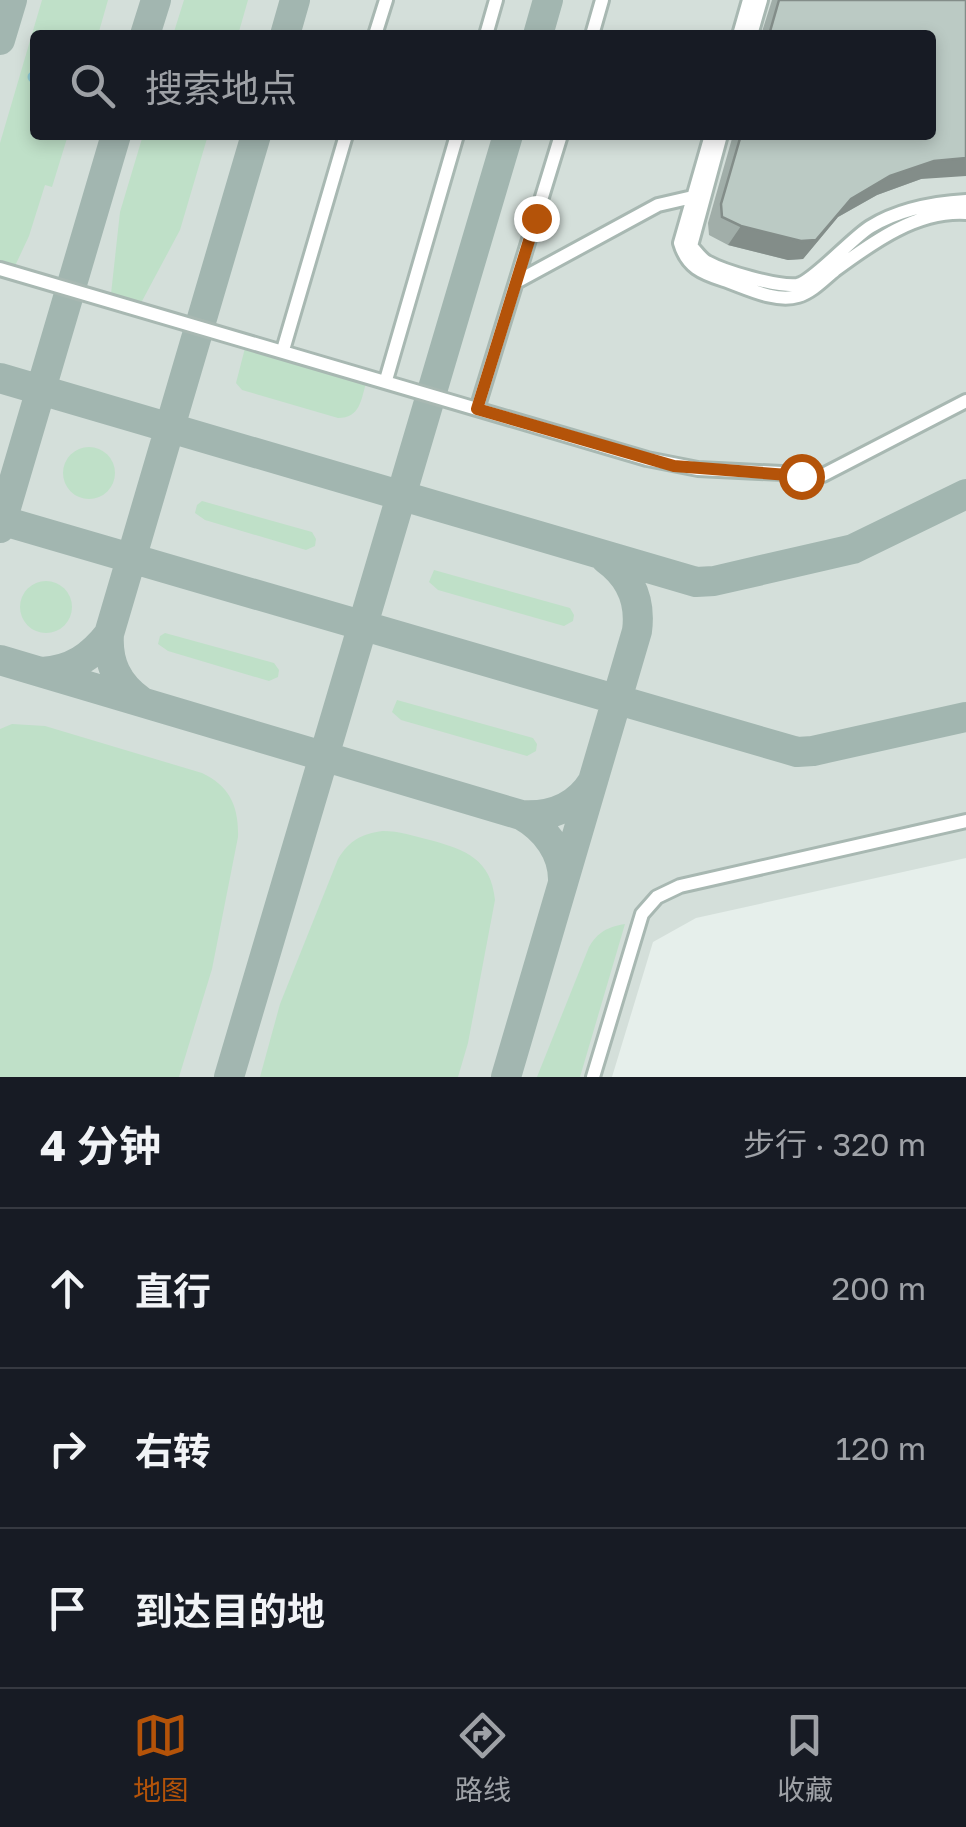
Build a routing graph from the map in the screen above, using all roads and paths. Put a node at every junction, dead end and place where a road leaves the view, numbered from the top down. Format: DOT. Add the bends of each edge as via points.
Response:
graph roads {
  1 [pos="386,0"];
  2 [pos="496,0"];
  3 [pos="602,0"];
  4 [pos="749,0"];
  5 [pos="761,0"];
  6 [pos="377,30"];
  7 [pos="487,30"];
  8 [pos="593,30"];
  9 [pos="740,30"];
  10 [pos="752,30"];
  11 [pos="345,140"];
  12 [pos="456,140"];
  13 [pos="559,140"];
  14 [pos="709,140"];
  15 [pos="719,140"];
  16 [pos="699,196"];
  17 [pos="966,201"];
  18 [pos="966,213"];
  19 [pos="0,269"];
  20 [pos="518,281"];
  21 [pos="283,350"];
  22 [pos="386,380"];
  23 [pos="966,401"];
  24 [pos="477,409"];
  25 [pos="966,821"];
  26 [pos="594,1077"];
  1 -- 6 [label="lane"];
  2 -- 7 [label="lane"];
  3 -- 8 [label="lane"];
  4 -- 9 [label="lane"];
  5 -- 10 [label="lane"];
  11 -- 21 [label="lane"];
  12 -- 22 [label="lane"];
  13 -- 20 [label="lane"];
  14 -- 16 [label="lane"];
  15 -- 16 [label="lane"];
  16 -- 17 [label="lane" via="691,246 704,262 798,285 870,227 905,211"];
  16 -- 18 [label="lane" via="680,243 698,272 795,298 874,241 917,221"];
  16 -- 20 [label="lane" via="658,205"];
  19 -- 21 [label="lane"];
  20 -- 24 [label="lane"];
  21 -- 22 [label="lane"];
  22 -- 24 [label="lane"];
  23 -- 24 [label="lane" via="840,470 812,476 674,466"];
  25 -- 26 [label="lane" via="680,886 657,897 642,914"];
}
